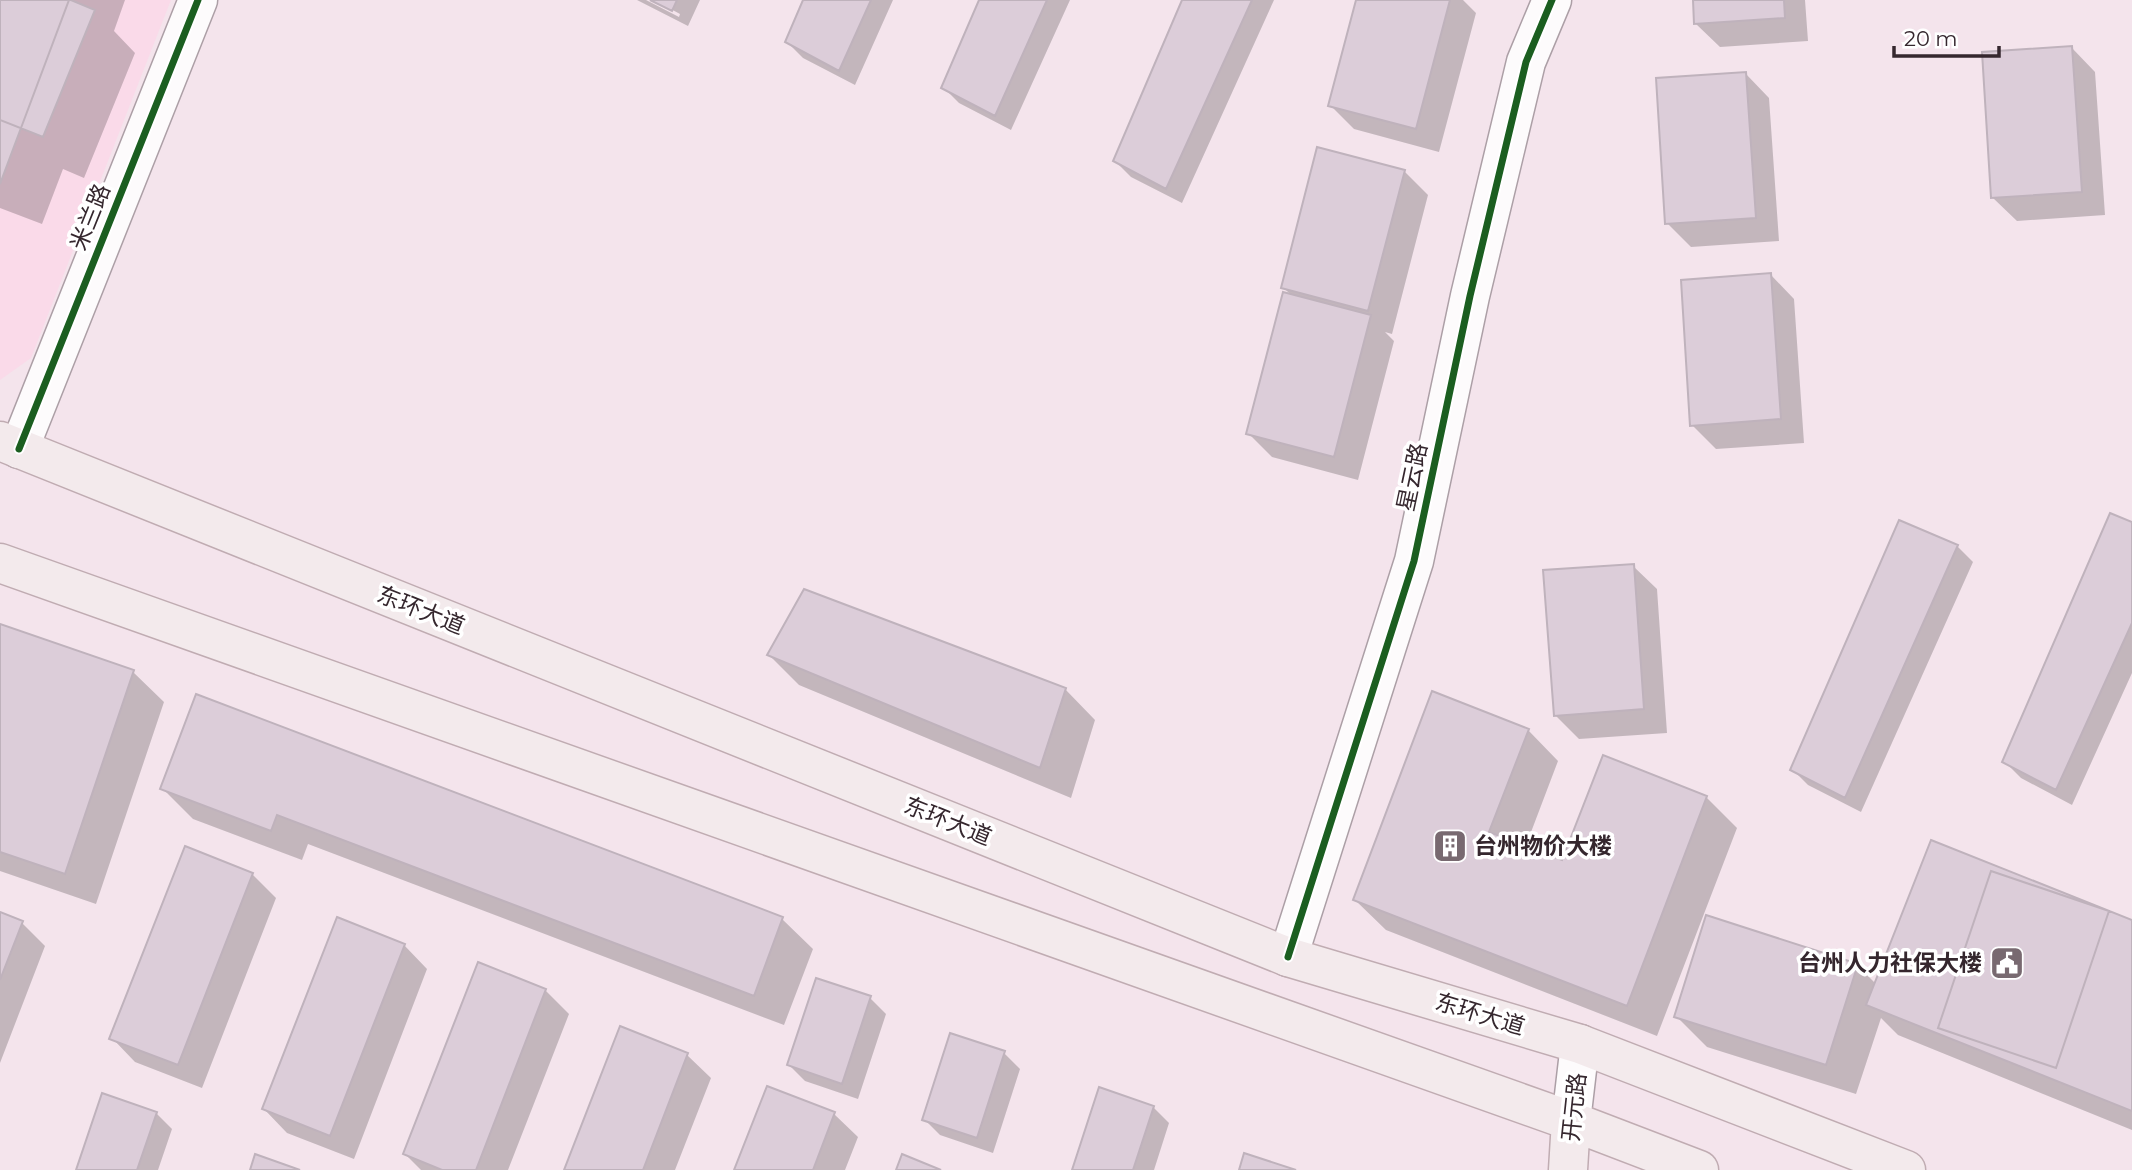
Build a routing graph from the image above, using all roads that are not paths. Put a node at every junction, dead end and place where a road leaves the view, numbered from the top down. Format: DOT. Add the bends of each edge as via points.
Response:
graph roads {
  1 [pos="198,0"];
  2 [pos="1552,0"];
  3 [pos="9,445"];
  4 [pos="0,563"];
  5 [pos="1288,957"];
  6 [pos="1580,1044"];
  7 [pos="1571,1121"];
  8 [pos="1568,1170"];
  9 [pos="1699,1170"];
  10 [pos="1906,1170"];
  1 -- 3 [label="street, 米兰路"];
  2 -- 5 [label="street, 星云路" via="1526,62 1414,561"];
  3 -- 5 [label="main road, 东环大道"];
  4 -- 7 [label="main road"];
  5 -- 6 [label="main road, 东环大道"];
  6 -- 7 [label="street, 开元路"];
  6 -- 10 [label="main road, 东环大道"];
  7 -- 8 [label="main road, 开元路"];
  7 -- 9 [label="main road"];
}
